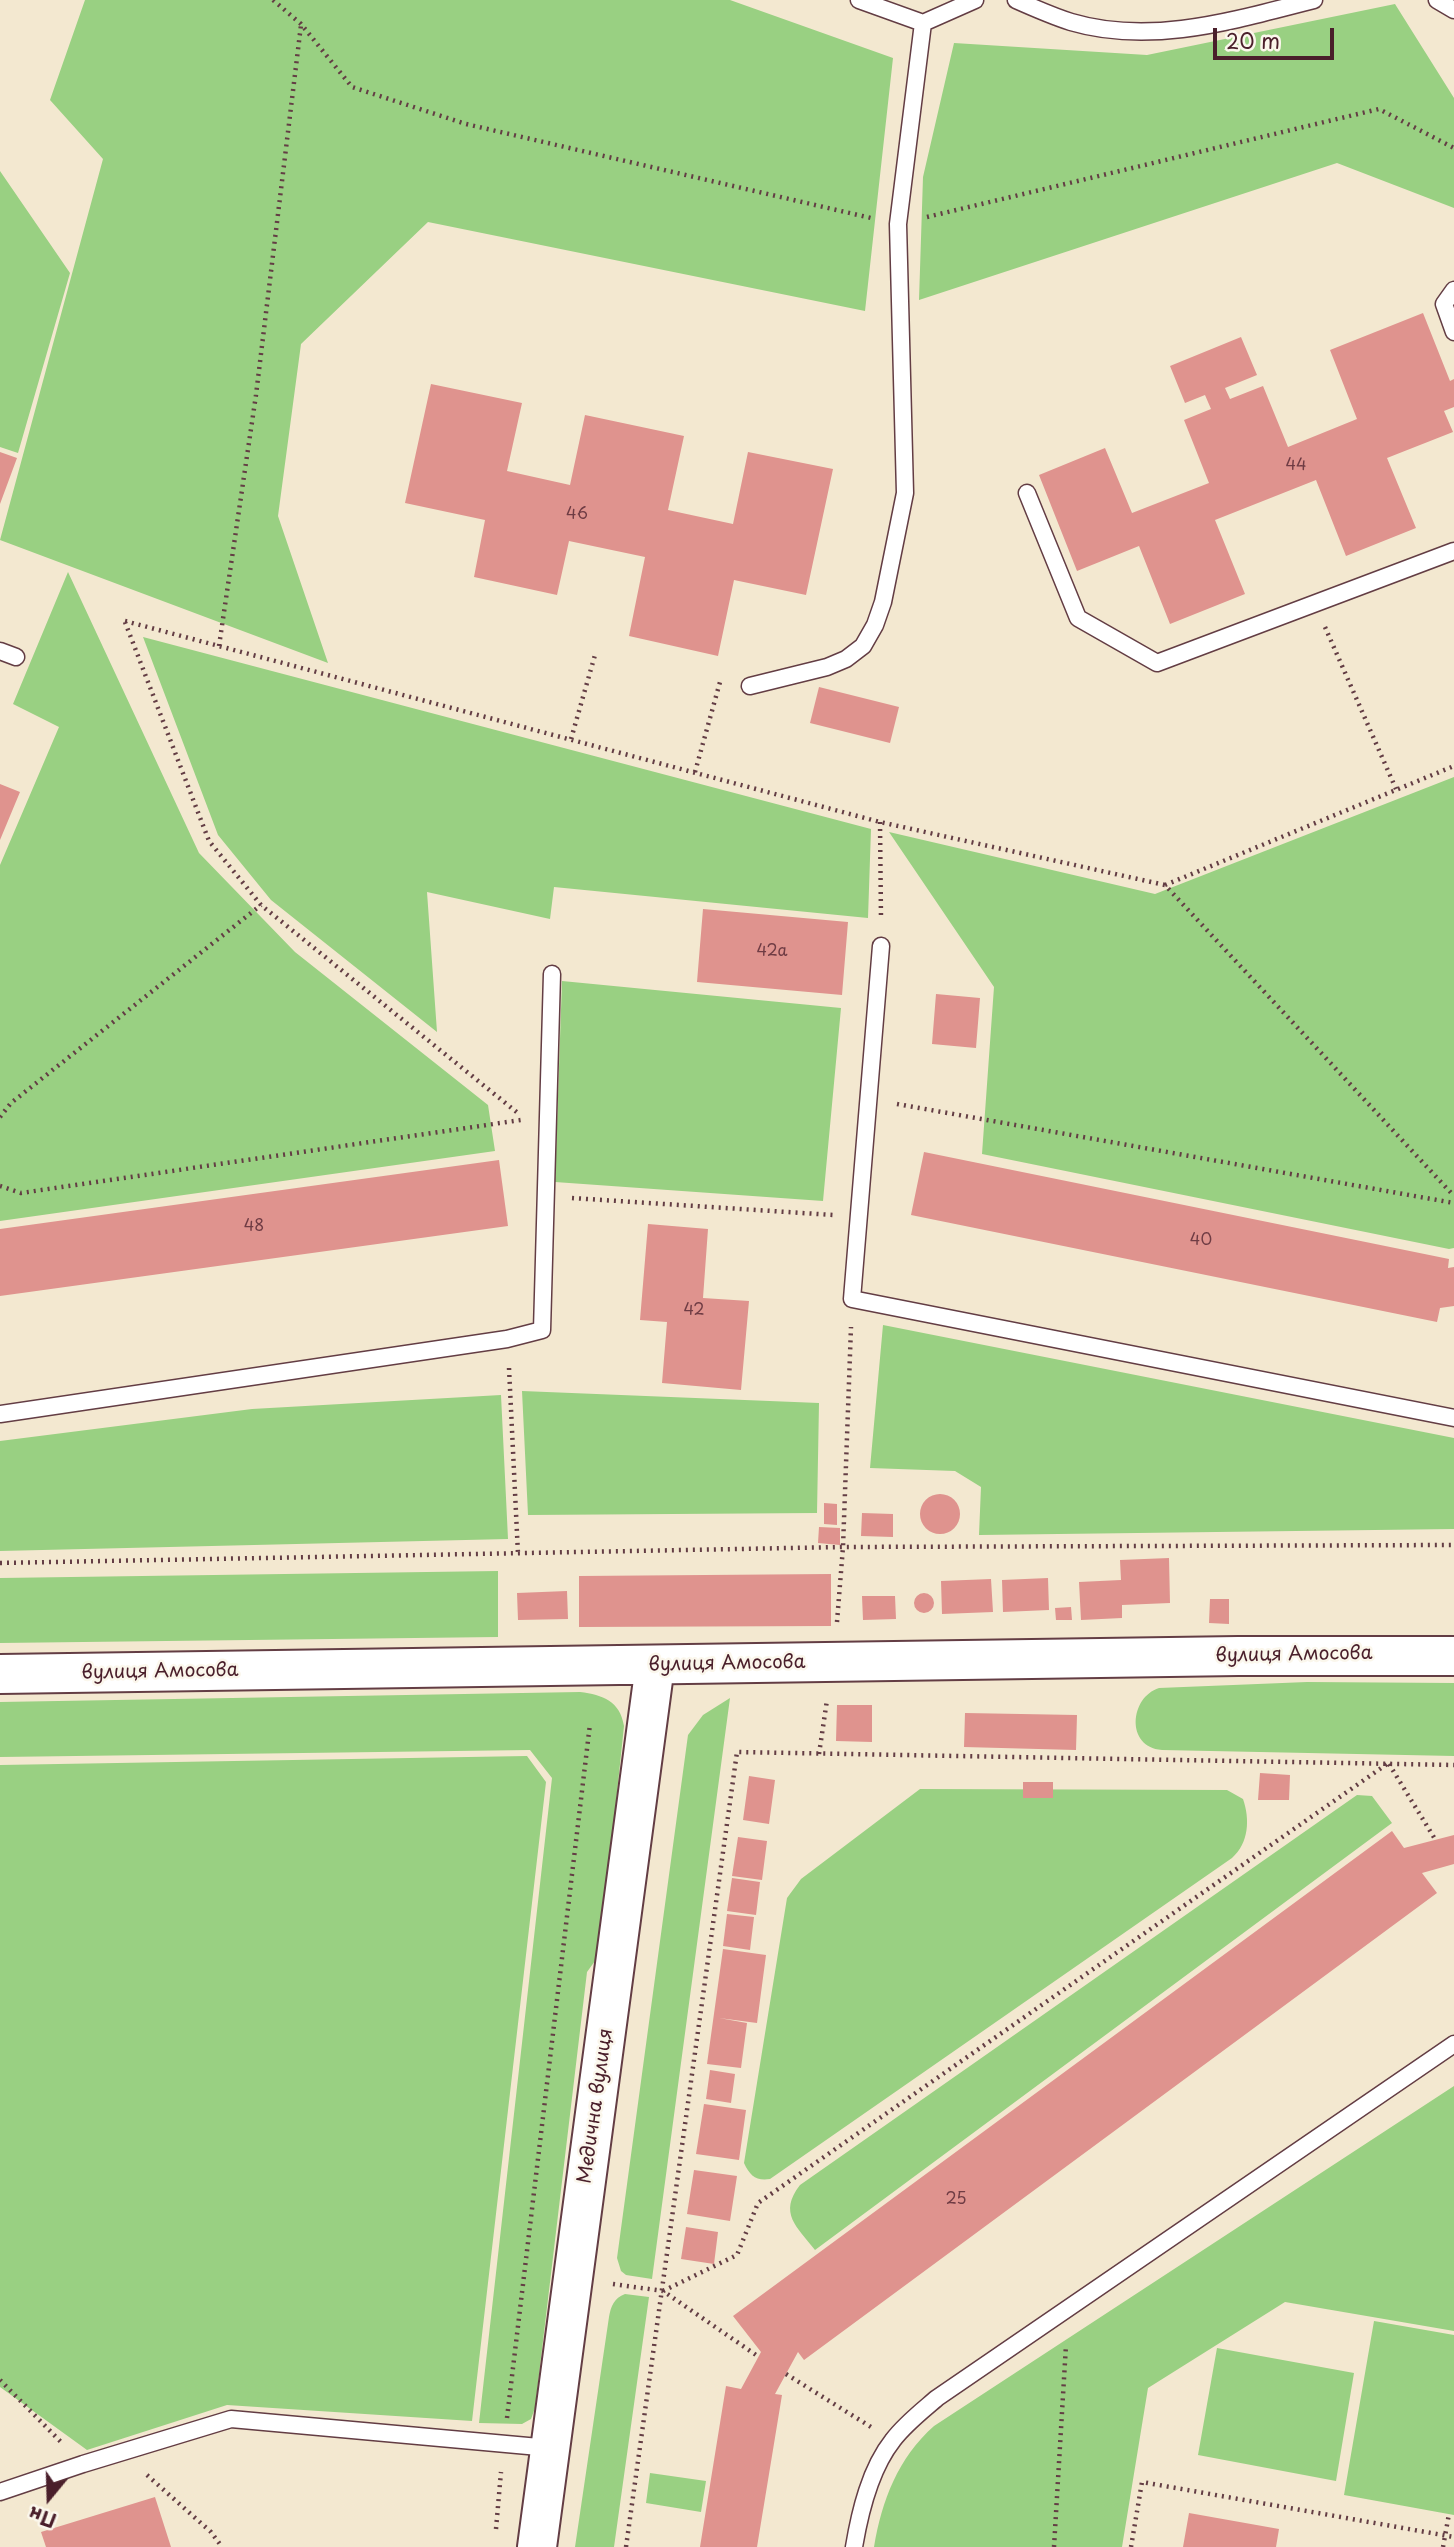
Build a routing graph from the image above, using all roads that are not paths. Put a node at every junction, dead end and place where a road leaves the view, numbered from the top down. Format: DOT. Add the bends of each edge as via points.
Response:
graph roads {
  1 [pos="859,0"];
  2 [pos="975,0"];
  3 [pos="1016,0"];
  4 [pos="1314,0"];
  5 [pos="1437,0"];
  6 [pos="1454,10"];
  7 [pos="923,23"];
  8 [pos="1454,290"];
  9 [pos="1454,332"];
  10 [pos="1027,494"];
  11 [pos="1454,551"];
  12 [pos="750,686"];
  13 [pos="881,946"];
  14 [pos="552,974"];
  15 [pos="0,1414"];
  16 [pos="1454,1418"];
  17 [pos="1454,1656"];
  18 [pos="655,1665"];
  19 [pos="0,1674"];
  20 [pos="1454,2044"];
  21 [pos="550,2448"];
  22 [pos="0,2492"];
  23 [pos="537,2547"];
  24 [pos="854,2547"];
  1 -- 7 [label="lane"];
  2 -- 7 [label="lane"];
  3 -- 4 [label="lane" via="1074,23 1157,32 1227,22"];
  5 -- 6 [label="lane"];
  7 -- 12 [label="lane" via="898,224 905,493 883,602 863,646 846,659"];
  8 -- 9 [label="lane" via="1444,304"];
  10 -- 11 [label="lane" via="1078,618 1157,663"];
  13 -- 16 [label="lane" via="852,1299"];
  14 -- 15 [label="lane" via="542,1330 507,1339"];
  17 -- 18 [label="street, вулиця Амосова"];
  18 -- 19 [label="street, вулиця Амосова"];
  18 -- 21 [label="street, Медична вулиця"];
  20 -- 24 [label="lane" via="937,2398 892,2440 878,2465"];
  21 -- 22 [label="lane" via="231,2419"];
  21 -- 23 [label="street, Медична вулиця"];
}
